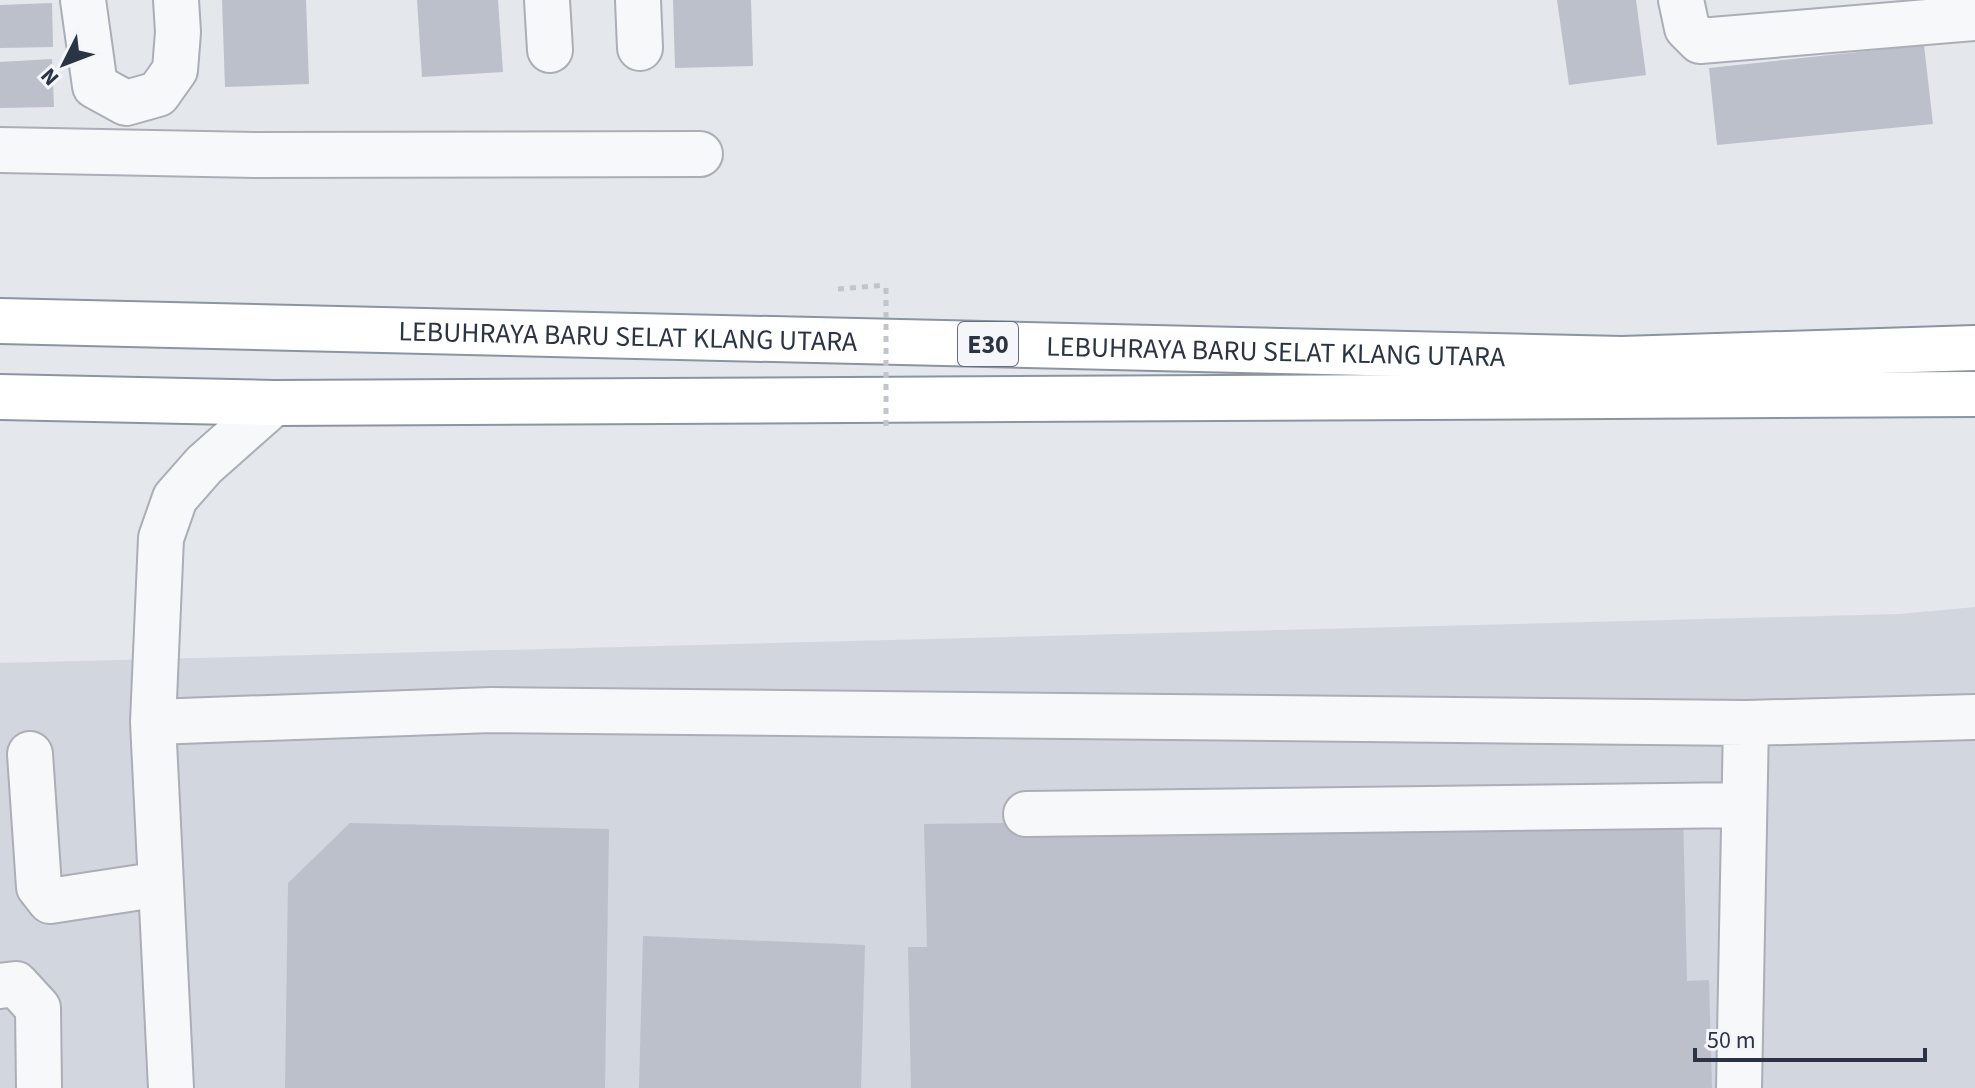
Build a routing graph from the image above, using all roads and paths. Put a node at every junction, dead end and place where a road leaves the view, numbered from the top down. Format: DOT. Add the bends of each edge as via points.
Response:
graph roads {
  1 [pos="83,0"];
  2 [pos="176,0"];
  3 [pos="547,0"];
  4 [pos="638,0"];
  5 [pos="1681,0"];
  6 [pos="1975,18"];
  7 [pos="640,48"];
  8 [pos="550,50"];
  9 [pos="0,150"];
  10 [pos="700,154"];
  11 [pos="838,289"];
  12 [pos="0,321"];
  13 [pos="1975,348"];
  14 [pos="1975,394"];
  15 [pos="0,397"];
  16 [pos="274,403"];
  17 [pos="886,426"];
  18 [pos="1975,717"];
  19 [pos="153,722"];
  20 [pos="1746,723"];
  21 [pos="30,754"];
  22 [pos="1744,805"];
  23 [pos="1026,814"];
  24 [pos="161,884"];
  25 [pos="0,986"];
  26 [pos="39,1088"];
  27 [pos="171,1088"];
  28 [pos="1739,1088"];
  1 -- 2 [label="street" via="95,86 126,103 158,94 175,70"];
  3 -- 8 [label="street"];
  4 -- 7 [label="street"];
  5 -- 6 [label="street" via="1687,28 1700,41"];
  9 -- 10 [label="street"];
  11 -- 17 [label="path, bridge" via="886,285"];
  12 -- 13 [label="highway, LEBUHRAYA BARU SELAT KLANG UTARA / E30" via="1622,359"];
  14 -- 16 [label="highway, LEBUHRAYA BARU SELAT KLANG UTARA / E30"];
  15 -- 16 [label="highway, LEBUHRAYA BARU SELAT KLANG UTARA / E30"];
  16 -- 19 [label="street" via="175,498 161,538"];
  18 -- 20 [label="street"];
  19 -- 20 [label="street" via="508,710"];
  19 -- 24 [label="street"];
  20 -- 22 [label="street"];
  21 -- 24 [label="street" via="39,887 50,901"];
  22 -- 23 [label="street"];
  22 -- 28 [label="street"];
  24 -- 27 [label="street"];
  25 -- 26 [label="street" via="16,984 38,1008"];
}
